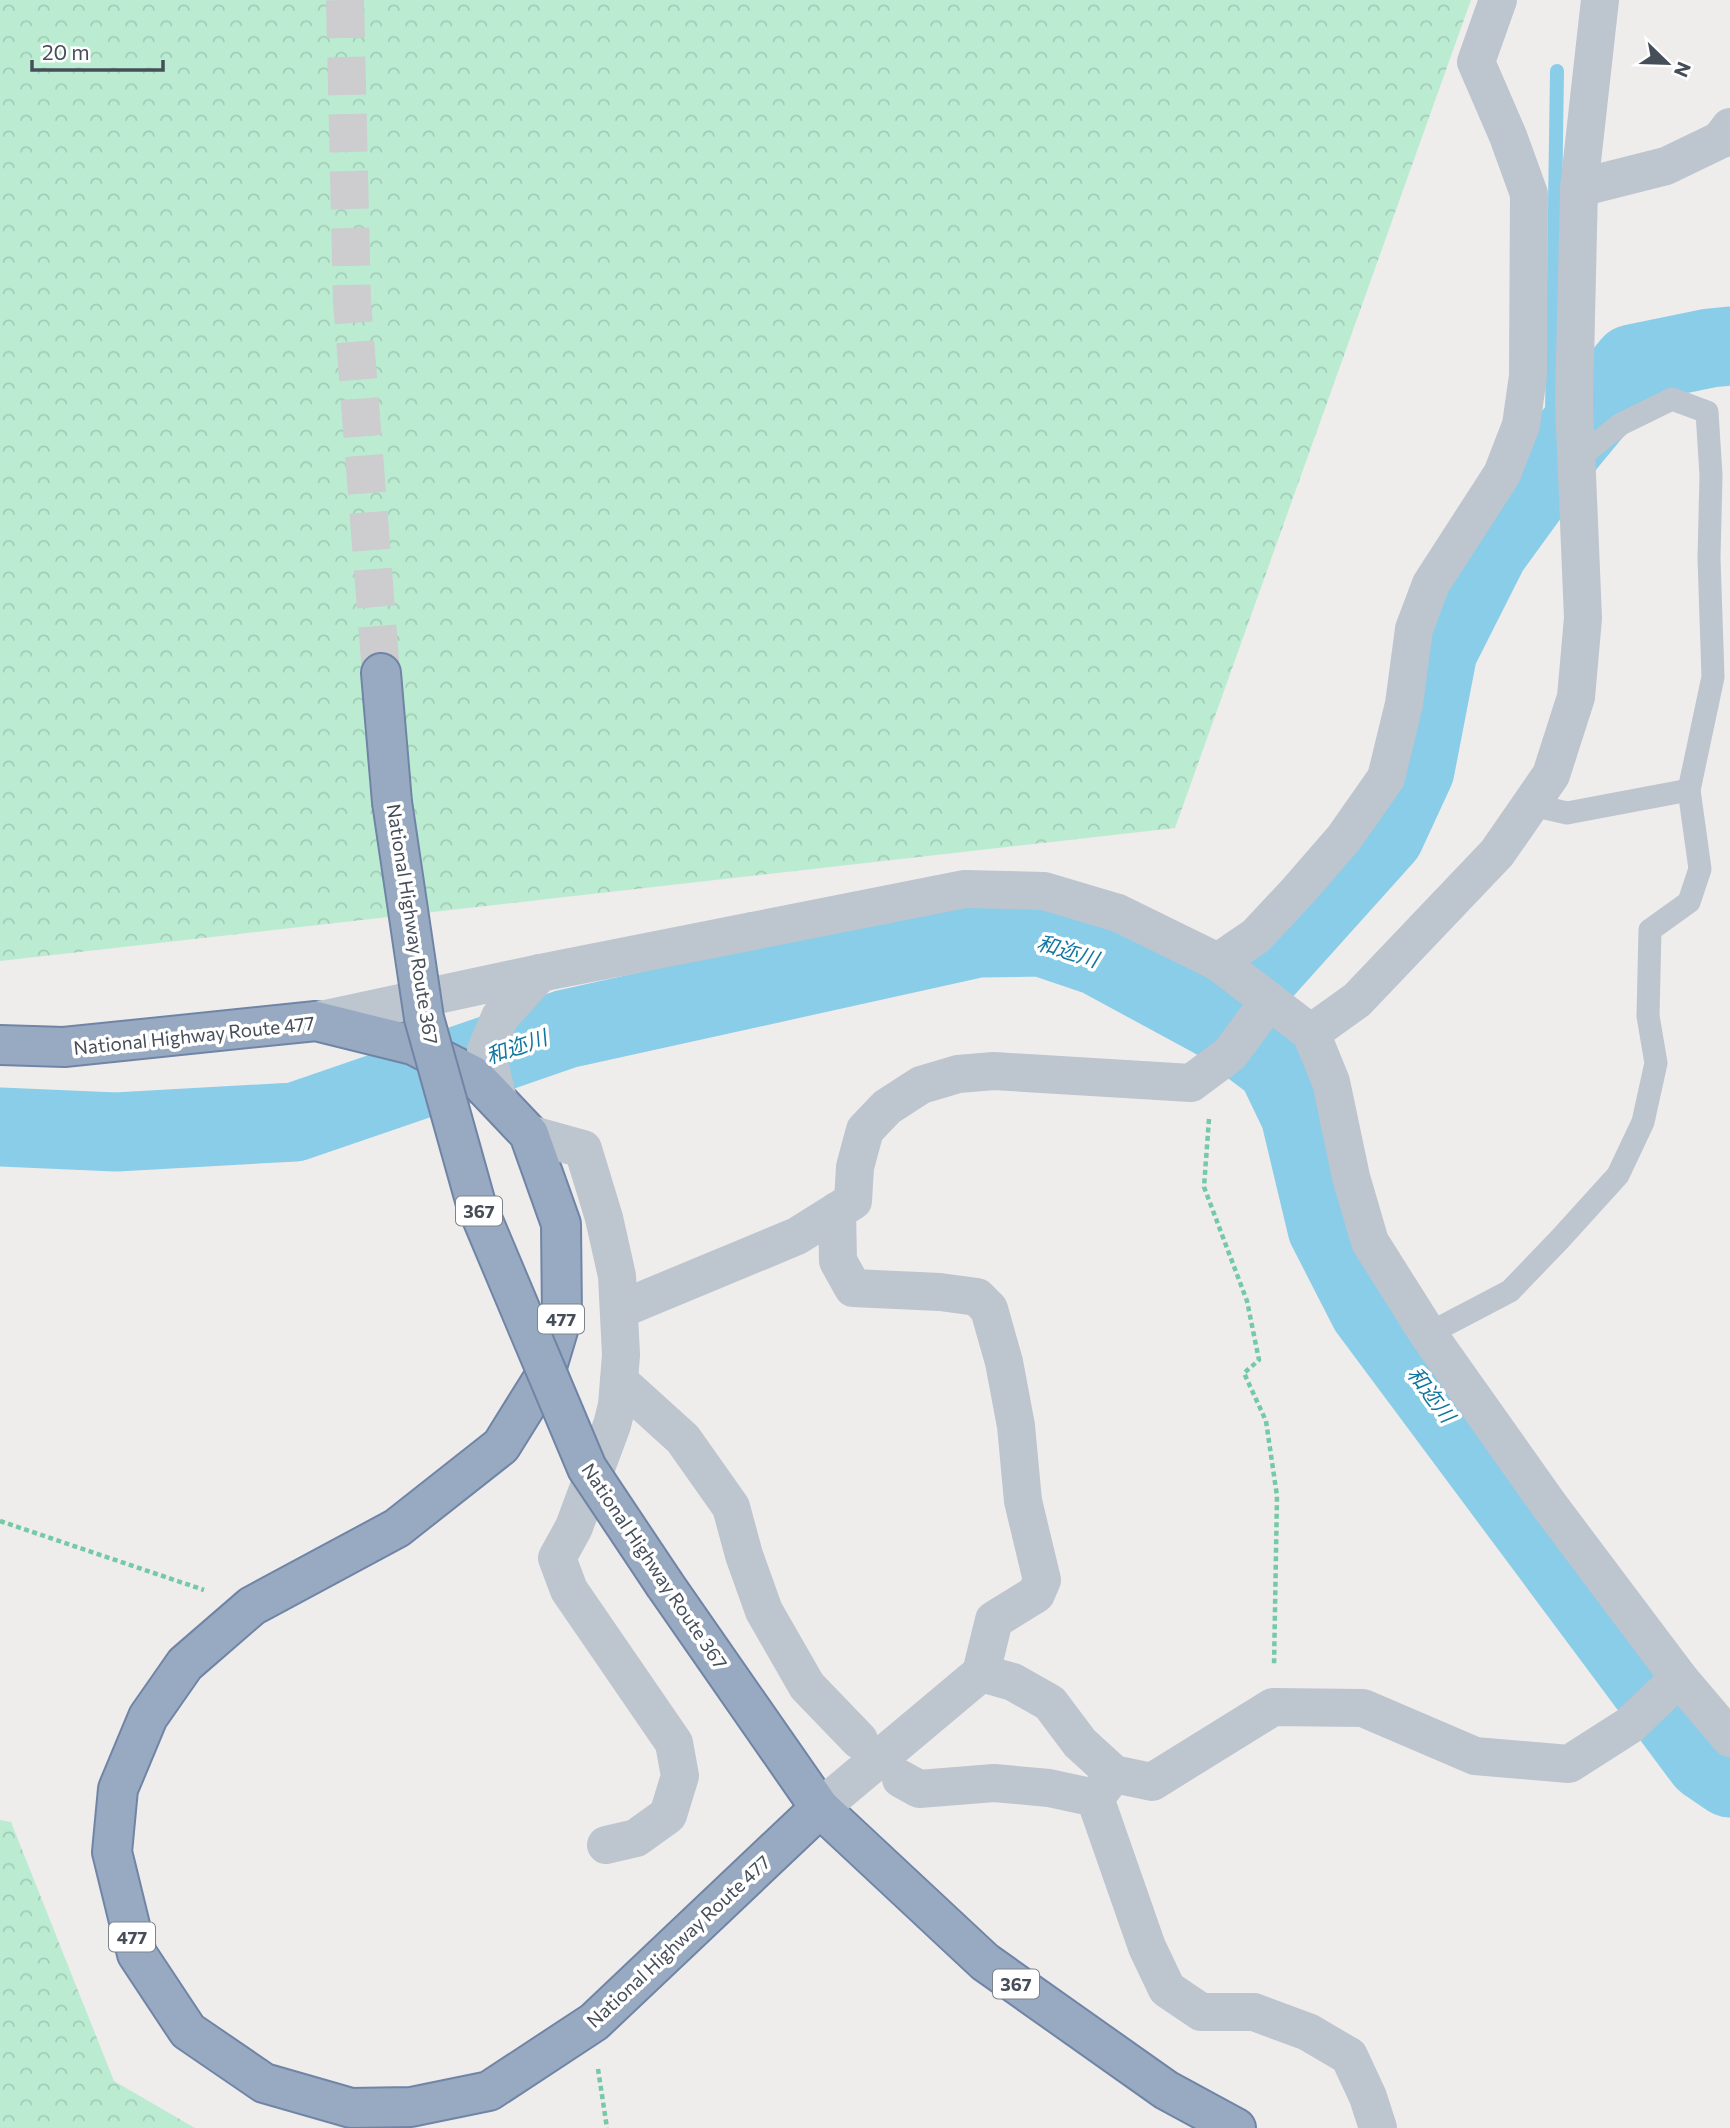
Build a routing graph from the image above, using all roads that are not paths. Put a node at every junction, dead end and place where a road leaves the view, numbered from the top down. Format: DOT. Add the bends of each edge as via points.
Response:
graph roads {
  1 [pos="1498,0"];
  2 [pos="1600,0"];
  3 [pos="1730,127"];
  4 [pos="1579,188"];
  5 [pos="1577,459"];
  6 [pos="381,673"];
  7 [pos="1689,790"];
  8 [pos="1532,805"];
  9 [pos="1218,962"];
  10 [pos="540,973"];
  11 [pos="1269,1001"];
  12 [pos="316,1021"];
  13 [pos="1311,1033"];
  14 [pos="0,1045"];
  15 [pos="498,1100"];
  16 [pos="529,1133"];
  17 [pos="837,1211"];
  18 [pos="619,1310"];
  19 [pos="1428,1334"];
  20 [pos="619,1381"];
  21 [pos="981,1674"];
  22 [pos="1679,1678"];
  23 [pos="1730,1738"];
  24 [pos="859,1740"];
  25 [pos="901,1779"];
  26 [pos="1104,1786"];
  27 [pos="820,1808"];
  28 [pos="606,1846"];
  29 [pos="1236,2128"];
  30 [pos="1378,2128"];
  1 -- 9 [label="street" via="1476,62 1528,194 1528,376 1521,425 1502,474 1431,584 1413,629 1404,704 1386,778 1345,838 1265,927"];
  2 -- 4 [label="street"];
  3 -- 4 [label="street" via="1720,140 1666,166"];
  4 -- 5 [label="street"];
  5 -- 7 [label="lane" via="1621,424 1672,400 1707,412 1713,677"];
  5 -- 8 [label="street" via="1583,618 1576,697 1551,775"];
  6 -- 27 [label="highway, National Highway Route 367 / 367, bridge" via="392,802 424,1018 476,1204 587,1468"];
  7 -- 8 [label="lane" via="1567,813"];
  7 -- 19 [label="lane" via="1700,869 1689,902 1650,930 1647,1016 1656,1063 1643,1122 1618,1175 1510,1291"];
  8 -- 13 [label="street" via="1497,853 1357,1000"];
  9 -- 10 [label="street" via="1118,913 1044,891 965,889"];
  9 -- 11 [label="street"];
  10 -- 12 [label="street"];
  10 -- 15 [label="street" via="500,1017 486,1050"];
  11 -- 13 [label="street"];
  11 -- 17 [label="street" via="1230,1054 1191,1083 994,1072 958,1074 921,1085 887,1107 865,1130 855,1167 853,1201"];
  12 -- 14 [label="highway, National Highway Route 477 / 477" via="64,1047"];
  12 -- 15 [label="highway, National Highway Route 477 / 477" via="413,1045 474,1076"];
  13 -- 19 [label="street" via="1331,1082 1370,1242"];
  15 -- 16 [label="highway, National Highway Route 477 / 477"];
  16 -- 18 [label="street" via="583,1149 612,1253"];
  16 -- 27 [label="highway, National Highway Route 477 / 477" via="561,1224 562,1317 544,1377 501,1446 491,1454 397,1528 251,1606 185,1664 148,1717 118,1789 112,1852 136,1954 188,2031 264,2083 351,2108 411,2107 489,2091 594,2022"];
  17 -- 18 [label="street" via="797,1236"];
  17 -- 21 [label="street" via="838,1261 853,1287 977,1297 989,1309 1004,1362 1023,1501 1042,1580 1036,1594 994,1620"];
  18 -- 20 [label="street"];
  19 -- 22 [label="street"];
  20 -- 24 [label="street" via="683,1439 731,1507 764,1611 807,1686"];
  20 -- 28 [label="street" via="612,1424 574,1527 557,1558 569,1590 674,1743 680,1776 668,1815 636,1838"];
  21 -- 26 [label="street" via="1013,1682 1050,1703"];
  21 -- 27 [label="street"];
  22 -- 23 [label="street"];
  22 -- 26 [label="street" via="1630,1725 1569,1764 1475,1756 1363,1708 1273,1707 1152,1782"];
  25 -- 26 [label="street" via="919,1789 994,1783"];
  26 -- 30 [label="street" via="1147,1947 1167,1989 1201,2011 1254,2012 1308,2032 1349,2056"];
  27 -- 29 [label="highway, National Highway Route 367 / 367" via="985,1962 1166,2090"];
}
